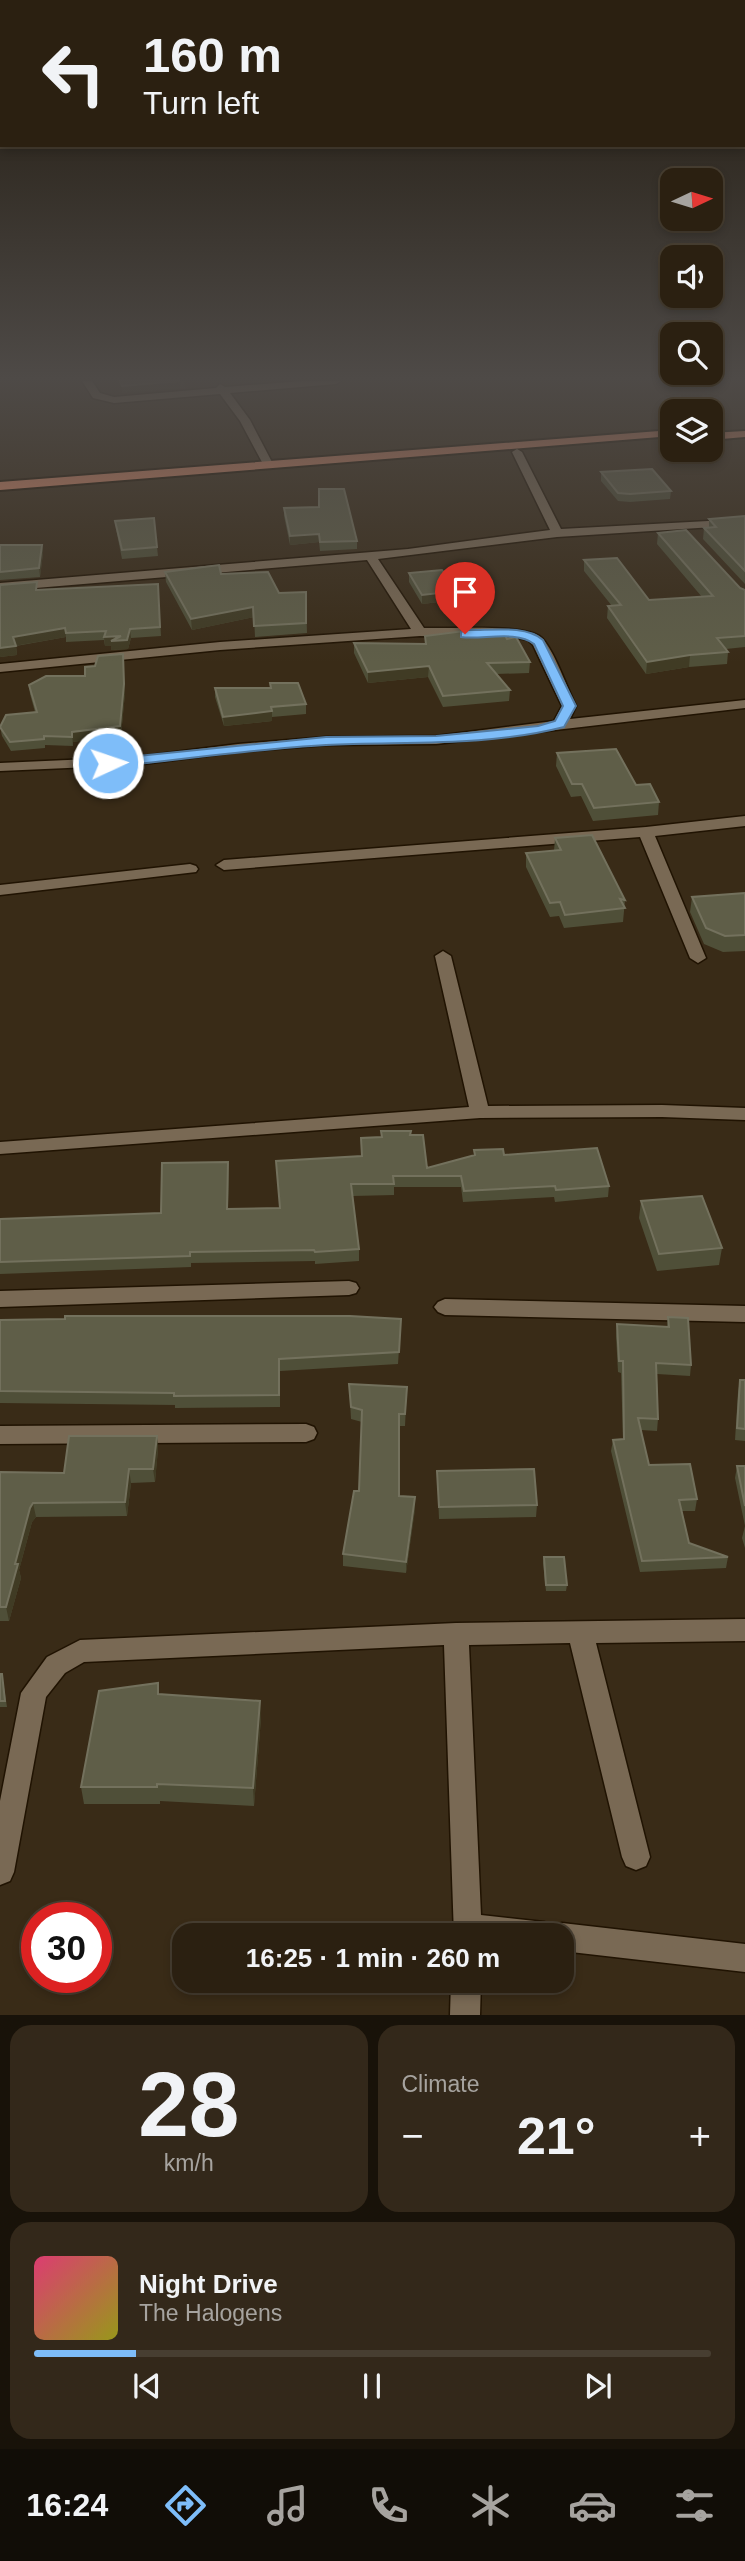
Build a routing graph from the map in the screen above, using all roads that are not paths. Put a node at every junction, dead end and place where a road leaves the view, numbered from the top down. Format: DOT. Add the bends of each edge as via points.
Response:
graph roads {
  1 [pos="134,475"];
  2 [pos="227,475"];
  3 [pos="528,475"];
  4 [pos="0,486"];
  5 [pos="0,493"];
  6 [pos="745,522"];
  7 [pos="557,533"];
  8 [pos="370,556"];
  9 [pos="0,587"];
  10 [pos="420,632"];
  11 [pos="0,668"];
  12 [pos="745,704"];
  13 [pos="560,724"];
  14 [pos="0,767"];
  15 [pos="745,821"];
  16 [pos="646,832"];
  17 [pos="224,865"];
  18 [pos="190,869"];
  19 [pos="0,890"];
  20 [pos="443,956"];
  21 [pos="698,958"];
  22 [pos="480,1112"];
  23 [pos="745,1114"];
  24 [pos="0,1148"];
  25 [pos="349,1288"];
  26 [pos="0,1299"];
  27 [pos="445,1307"];
  28 [pos="745,1314"];
  29 [pos="306,1433"];
  30 [pos="0,1435"];
  31 [pos="745,1630"];
  32 [pos="580,1631"];
  33 [pos="456,1634"];
  34 [pos="636,1857"];
  35 [pos="0,1872"];
  36 [pos="468,1923"];
  37 [pos="574,1938"];
  38 [pos="745,1958"];
  39 [pos="466,1993"];
  40 [pos="465,2015"];
  1 -- 4 [label="highway"];
  2 -- 5 [label="highway"];
  3 -- 7 [label="street"];
  6 -- 7 [label="street" via="685,531"];
  7 -- 8 [label="street"];
  8 -- 9 [label="street"];
  8 -- 10 [label="street"];
  10 -- 11 [label="street"];
  10 -- 13 [label="street" via="533,637 569,706"];
  12 -- 13 [label="street"];
  13 -- 14 [label="street" via="436,740 326,741 135,761"];
  15 -- 16 [label="street"];
  16 -- 17 [label="street"];
  16 -- 21 [label="street"];
  18 -- 19 [label="street"];
  20 -- 22 [label="street"];
  22 -- 23 [label="street"];
  22 -- 24 [label="street"];
  25 -- 26 [label="street"];
  27 -- 28 [label="street"];
  29 -- 30 [label="street"];
  31 -- 32 [label="street"];
  32 -- 33 [label="street"];
  32 -- 34 [label="street"];
  33 -- 35 [label="street" via="80,1651 56,1665 34,1693"];
  33 -- 36 [label="street"];
  37 -- 38 [label="street"];
  39 -- 40 [label="street"];
}
